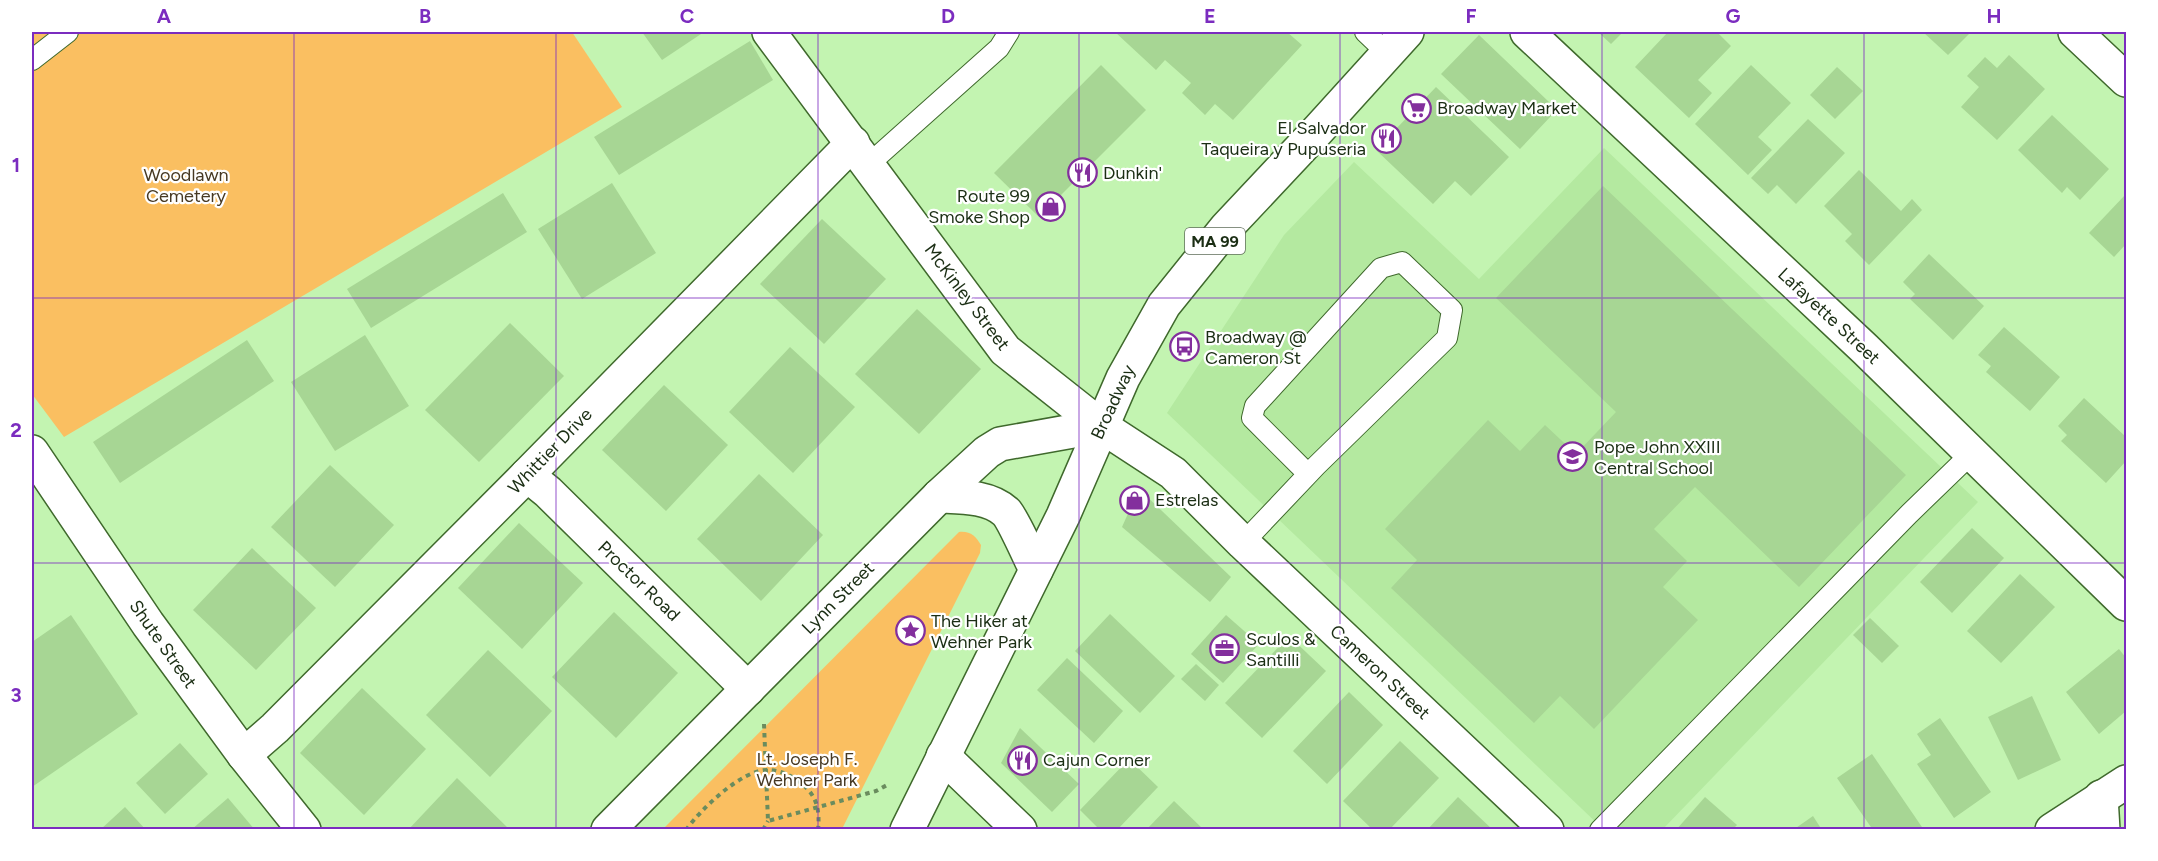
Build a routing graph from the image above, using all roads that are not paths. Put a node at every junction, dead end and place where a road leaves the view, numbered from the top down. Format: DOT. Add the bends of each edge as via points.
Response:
graph roads {
  1 [pos="68,32"];
  2 [pos="769,32"];
  3 [pos="1009,32"];
  4 [pos="1527,32"];
  5 [pos="2075,32"];
  6 [pos="1386,39"];
  7 [pos="32,60"];
  8 [pos="2127,81"];
  9 [pos="861,153"];
  10 [pos="1101,426"];
  11 [pos="32,452"];
  12 [pos="1971,454"];
  13 [pos="1308,474"];
  14 [pos="527,475"];
  15 [pos="939,496"];
  16 [pos="1243,543"];
  17 [pos="1036,570"];
  18 [pos="2127,604"];
  19 [pos="748,689"];
  20 [pos="244,755"];
  21 [pos="943,756"];
  22 [pos="2114,789"];
  23 [pos="303,830"];
  24 [pos="608,830"];
  25 [pos="907,830"];
  26 [pos="1020,830"];
  27 [pos="1547,830"];
  28 [pos="1599,830"];
  29 [pos="2052,830"];
  30 [pos="2103,830"];
  1 -- 7 [label="lane"];
  2 -- 9 [label="street, McKinley Street"];
  3 -- 9 [label="lane" via="999,48"];
  4 -- 12 [label="street, Lafayette Street"];
  5 -- 8 [label="street"];
  6 -- 10 [label="street, Broadway / MA 99" via="1319,129 1226,228 1164,305 1130,363"];
  9 -- 10 [label="street, McKinley Street" via="1005,350"];
  9 -- 14 [label="street, Whittier Drive"];
  10 -- 15 [label="street, Lynn Street" via="1000,444"];
  10 -- 16 [label="street, Cameron Street" via="1173,473"];
  10 -- 17 [label="street, Broadway / MA 99"];
  11 -- 20 [label="street, Shute Street" via="148,624"];
  12 -- 18 [label="street, Lafayette Street"];
  12 -- 28 [label="lane"];
  13 -- 13 [label="lane" via="1447,338 1452,310 1402,262 1381,268 1254,406 1252,418"];
  13 -- 16 [label="lane"];
  14 -- 19 [label="street, Proctor Road"];
  14 -- 20 [label="street, Whittier Drive"];
  15 -- 17 [label="street" via="975,498 1007,512"];
  15 -- 19 [label="street, Lynn Street"];
  16 -- 27 [label="street, Cameron Street"];
  17 -- 21 [label="street, Broadway / MA 99"];
  19 -- 24 [label="street, Lynn Street"];
  20 -- 23 [label="street, Shute Street"];
  21 -- 25 [label="street, Broadway / MA 99"];
  21 -- 26 [label="street"];
  22 -- 29 [label="street"];
  22 -- 30 [label="street"];
}
